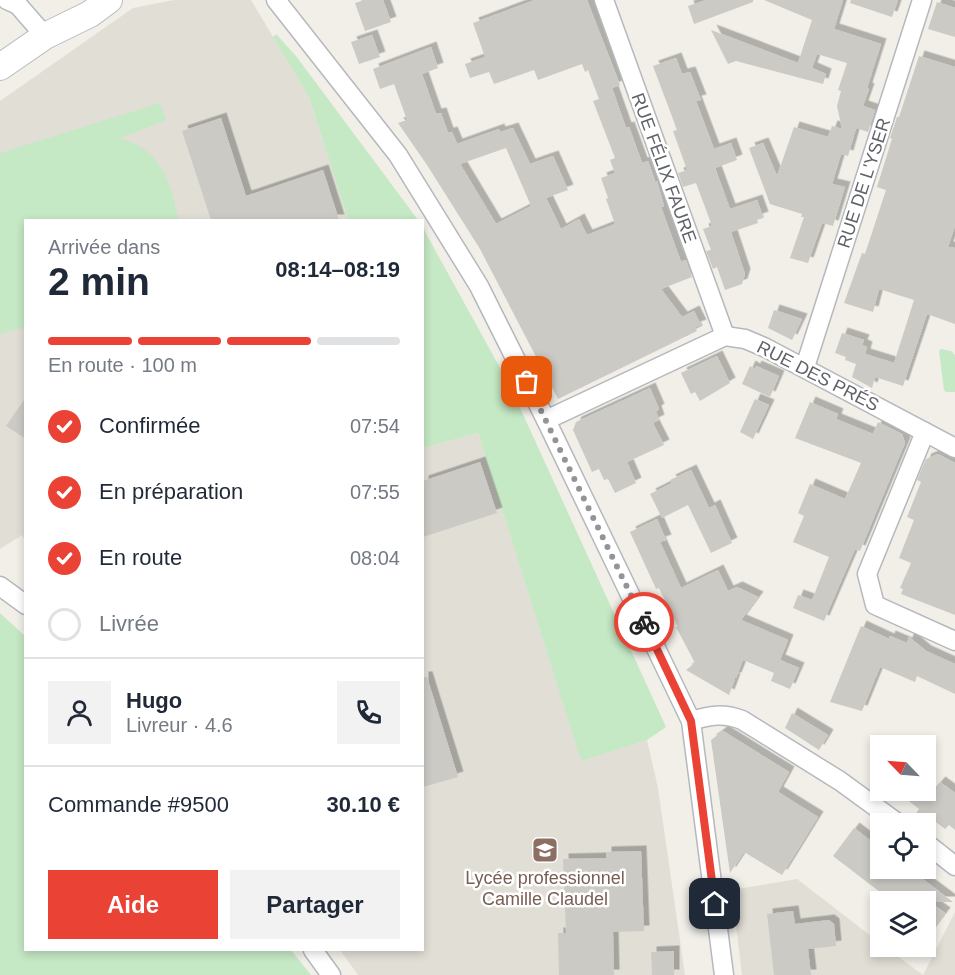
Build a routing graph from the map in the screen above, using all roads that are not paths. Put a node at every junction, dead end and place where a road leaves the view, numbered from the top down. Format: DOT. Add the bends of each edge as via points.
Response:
graph roads {
  1 [pos="7,0"];
  2 [pos="81,0"];
  3 [pos="109,0"];
  4 [pos="276,0"];
  5 [pos="604,0"];
  6 [pos="922,0"];
  7 [pos="45,36"];
  8 [pos="0,67"];
  9 [pos="725,336"];
  10 [pos="805,367"];
  11 [pos="546,420"];
  12 [pos="925,432"];
  13 [pos="955,448"];
  14 [pos="0,586"];
  15 [pos="24,604"];
  16 [pos="955,640"];
  17 [pos="691,721"];
  18 [pos="884,813"];
  19 [pos="936,851"];
  20 [pos="955,866"];
  21 [pos="314,951"];
  22 [pos="331,975"];
  23 [pos="724,975"];
  1 -- 7 [label="street" via="18,5"];
  2 -- 7 [label="main road"];
  3 -- 7 [label="main road"];
  4 -- 11 [label="street" via="398,155 479,286"];
  5 -- 9 [label="street, RUE FÉLIX FAURE"];
  6 -- 10 [label="street, RUE DE L'YSER"];
  7 -- 8 [label="main road"];
  9 -- 10 [label="street, RUE DES PRÉS" via="745,339"];
  9 -- 11 [label="street"];
  10 -- 12 [label="street, RUE DES PRÉS"];
  11 -- 17 [label="street"];
  12 -- 13 [label="street, RUE DES PRÉS"];
  12 -- 16 [label="street" via="867,574 875,605"];
  14 -- 15 [label="street"];
  17 -- 18 [label="street" via="718,715 742,720"];
  17 -- 23 [label="street"];
  19 -- 20 [label="street"];
  21 -- 22 [label="street"];
}
